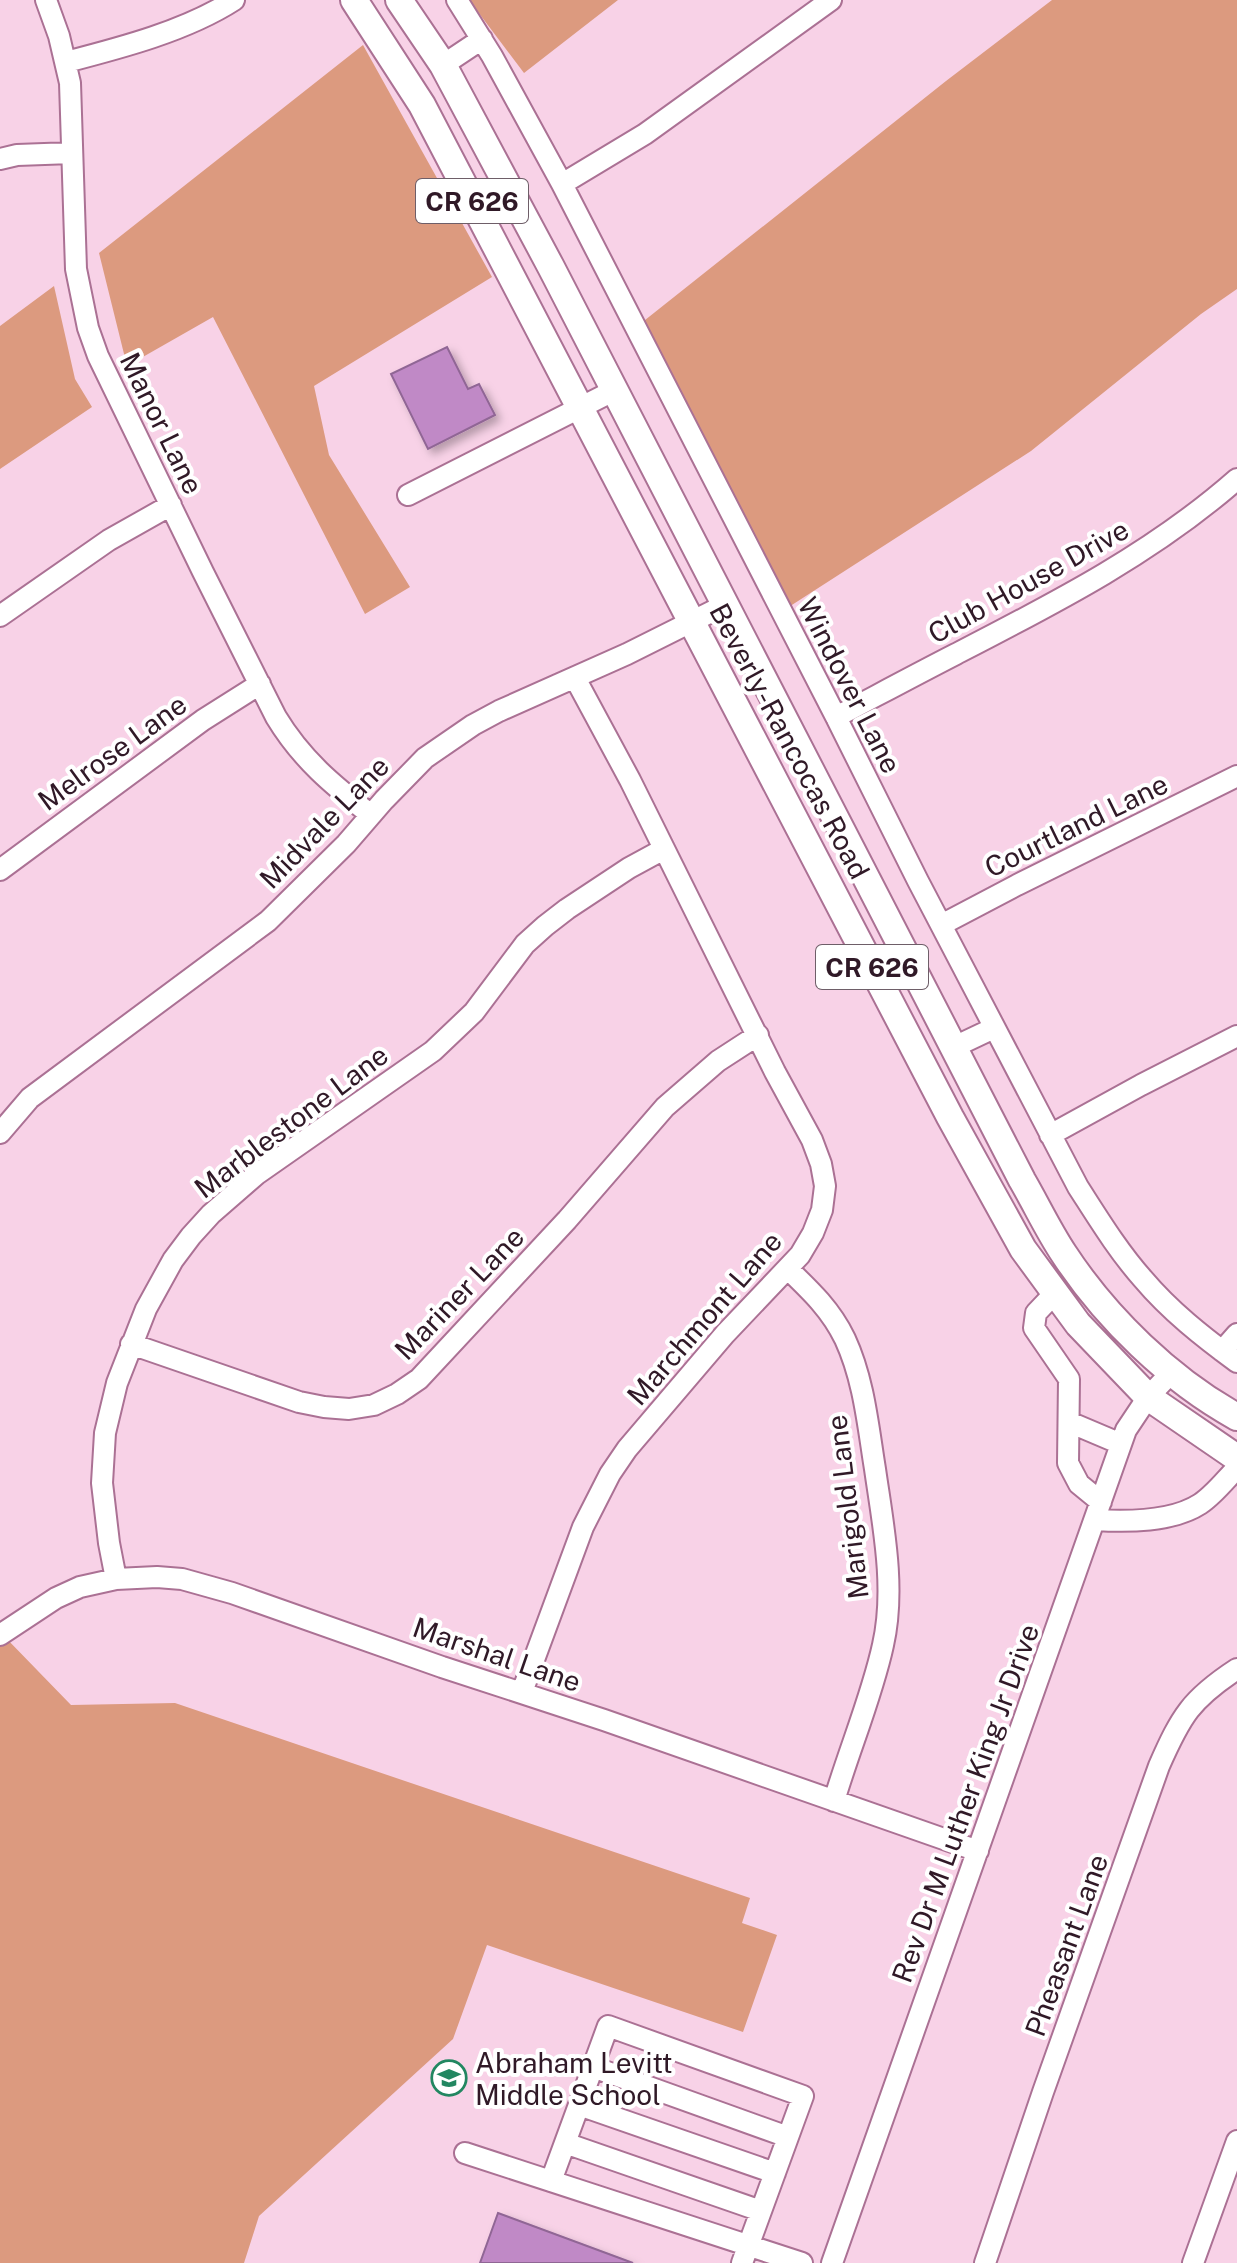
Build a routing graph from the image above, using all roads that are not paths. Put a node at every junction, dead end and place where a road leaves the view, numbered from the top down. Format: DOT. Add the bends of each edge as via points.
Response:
graph roads {
  1 [pos="46,0"];
  2 [pos="234,0"];
  3 [pos="354,0"];
  4 [pos="399,0"];
  5 [pos="457,0"];
  6 [pos="831,0"];
  7 [pos="482,39"];
  8 [pos="66,62"];
  9 [pos="443,65"];
  10 [pos="72,153"];
  11 [pos="0,159"];
  12 [pos="562,184"];
  13 [pos="615,390"];
  14 [pos="580,407"];
  15 [pos="1237,479"];
  16 [pos="408,495"];
  17 [pos="171,505"];
  18 [pos="725,605"];
  19 [pos="0,616"];
  20 [pos="693,623"];
  21 [pos="575,678"];
  22 [pos="260,684"];
  23 [pos="836,717"];
  24 [pos="1237,776"];
  25 [pos="371,815"];
  26 [pos="664,849"];
  27 [pos="0,870"];
  28 [pos="841,908"];
  29 [pos="941,925"];
  30 [pos="994,1028"];
  31 [pos="758,1035"];
  32 [pos="1237,1036"];
  33 [pos="954,1047"];
  34 [pos="0,1133"];
  35 [pos="1050,1135"];
  36 [pos="788,1269"];
  37 [pos="1055,1293"];
  38 [pos="1237,1334"];
  39 [pos="131,1344"];
  40 [pos="1229,1356"];
  41 [pos="1171,1373"];
  42 [pos="1148,1397"];
  43 [pos="1237,1417"];
  44 [pos="1069,1422"];
  45 [pos="1121,1444"];
  46 [pos="1237,1458"];
  47 [pos="1237,1468"];
  48 [pos="1098,1511"];
  49 [pos="116,1579"];
  50 [pos="0,1635"];
  51 [pos="1237,1669"];
  52 [pos="522,1692"];
  53 [pos="834,1801"];
  54 [pos="978,1851"];
  55 [pos="593,2067"];
  56 [pos="579,2105"];
  57 [pos="788,2137"];
  58 [pos="1237,2141"];
  59 [pos="565,2143"];
  60 [pos="465,2153"];
  61 [pos="775,2173"];
  62 [pos="551,2181"];
  63 [pos="761,2211"];
  64 [pos="745,2254"];
  65 [pos="802,2263"];
  66 [pos="832,2263"];
  67 [pos="985,2263"];
  68 [pos="1193,2263"];
  1 -- 8 [label="street, Manor Lane"];
  2 -- 8 [label="street" via="195,21"];
  3 -- 14 [label="main road, Beverly-Rancocas Road / CR 626" via="422,105"];
  4 -- 9 [label="main road, Beverly-Rancocas Road / CR 626"];
  5 -- 7 [label="street, Windover Lane"];
  6 -- 12 [label="street" via="645,134"];
  7 -- 9 [label="street"];
  7 -- 12 [label="street, Windover Lane"];
  8 -- 10 [label="street, Manor Lane"];
  9 -- 13 [label="main road, Beverly-Rancocas Road / CR 626"];
  10 -- 11 [label="street"];
  10 -- 17 [label="street, Manor Lane" via="76,269 88,328"];
  12 -- 23 [label="street, Windover Lane"];
  13 -- 14 [label="street"];
  13 -- 18 [label="main road, Beverly-Rancocas Road / CR 626"];
  14 -- 16 [label="street"];
  14 -- 20 [label="main road, Beverly-Rancocas Road / CR 626"];
  15 -- 23 [label="street, Club House Drive" via="1185,522 1096,580"];
  17 -- 19 [label="street" via="109,540"];
  17 -- 22 [label="street, Manor Lane"];
  18 -- 20 [label="street, Midvale Lane"];
  18 -- 33 [label="main road, Beverly-Rancocas Road / CR 626"];
  20 -- 21 [label="street, Midvale Lane"];
  20 -- 28 [label="main road, Beverly-Rancocas Road / CR 626"];
  21 -- 25 [label="street, Midvale Lane" via="473,725 425,758"];
  21 -- 26 [label="street, Marchmont Lane"];
  22 -- 25 [label="street, Manor Lane" via="300,753"];
  22 -- 27 [label="street, Melrose Lane"];
  23 -- 29 [label="street, Windover Lane"];
  24 -- 29 [label="street, Courtland Lane"];
  25 -- 34 [label="street, Midvale Lane" via="268,921 51,1081"];
  26 -- 31 [label="street, Marchmont Lane"];
  26 -- 39 [label="street, Marblestone Lane" via="545,926 474,1012 433,1051 257,1174 211,1214 173,1260"];
  28 -- 33 [label="main road" via="879,936 924,1023 937,1039"];
  28 -- 37 [label="main road, Beverly-Rancocas Road / CR 626" via="1016,1236"];
  29 -- 30 [label="street, Windover Lane"];
  30 -- 33 [label="street"];
  30 -- 35 [label="street, Windover Lane"];
  31 -- 36 [label="street, Marchmont Lane" via="812,1140 825,1186 813,1233"];
  31 -- 39 [label="street, Mariner Lane" via="665,1107 456,1341 397,1394 374,1405 324,1407"];
  32 -- 35 [label="street"];
  33 -- 41 [label="main road, Beverly-Rancocas Road / CR 626" via="1065,1255 1108,1311"];
  35 -- 40 [label="street, Windover Lane" via="1092,1210 1142,1279"];
  36 -- 52 [label="street, Marchmont Lane" via="725,1334 610,1474 583,1527"];
  36 -- 53 [label="street, Marigold Lane" via="827,1309 854,1363 884,1538 888,1593 883,1644"];
  37 -- 42 [label="main road, Beverly-Rancocas Road / CR 626"];
  37 -- 44 [label="street" via="1036,1313 1034,1328 1069,1379"];
  38 -- 40 [label="street"];
  39 -- 49 [label="street, Marblestone Lane" via="110,1409 102,1459"];
  41 -- 42 [label="street, Rev Dr M Luther King Jr Drive"];
  41 -- 43 [label="main road, Beverly-Rancocas Road / CR 626"];
  42 -- 45 [label="street, Rev Dr M Luther King Jr Drive"];
  42 -- 46 [label="main road, Beverly-Rancocas Road / CR 626"];
  44 -- 45 [label="street"];
  44 -- 48 [label="street" via="1068,1463"];
  45 -- 48 [label="street, Rev Dr M Luther King Jr Drive"];
  47 -- 48 [label="street" via="1200,1504 1164,1518 1124,1522"];
  48 -- 54 [label="street, Rev Dr M Luther King Jr Drive"];
  49 -- 50 [label="street, Marshal Lane" via="56,1598"];
  49 -- 52 [label="street, Marshal Lane" via="157,1577 207,1585"];
  51 -- 67 [label="street, Pheasant Lane" via="1194,1702 1159,1766"];
  52 -- 53 [label="street, Marshal Lane"];
  53 -- 54 [label="street, Marshal Lane"];
  54 -- 66 [label="street, Rev Dr M Luther King Jr Drive"];
  55 -- 56 [label="street"];
  55 -- 57 [label="street"];
  55 -- 57 [label="street" via="608,2026 803,2096"];
  56 -- 59 [label="street"];
  56 -- 61 [label="street"];
  57 -- 61 [label="street"];
  58 -- 68 [label="street"];
  59 -- 62 [label="street"];
  59 -- 63 [label="street"];
  60 -- 62 [label="street"];
  61 -- 63 [label="street"];
  62 -- 64 [label="street"];
  63 -- 64 [label="street"];
  64 -- 65 [label="street"];
}
